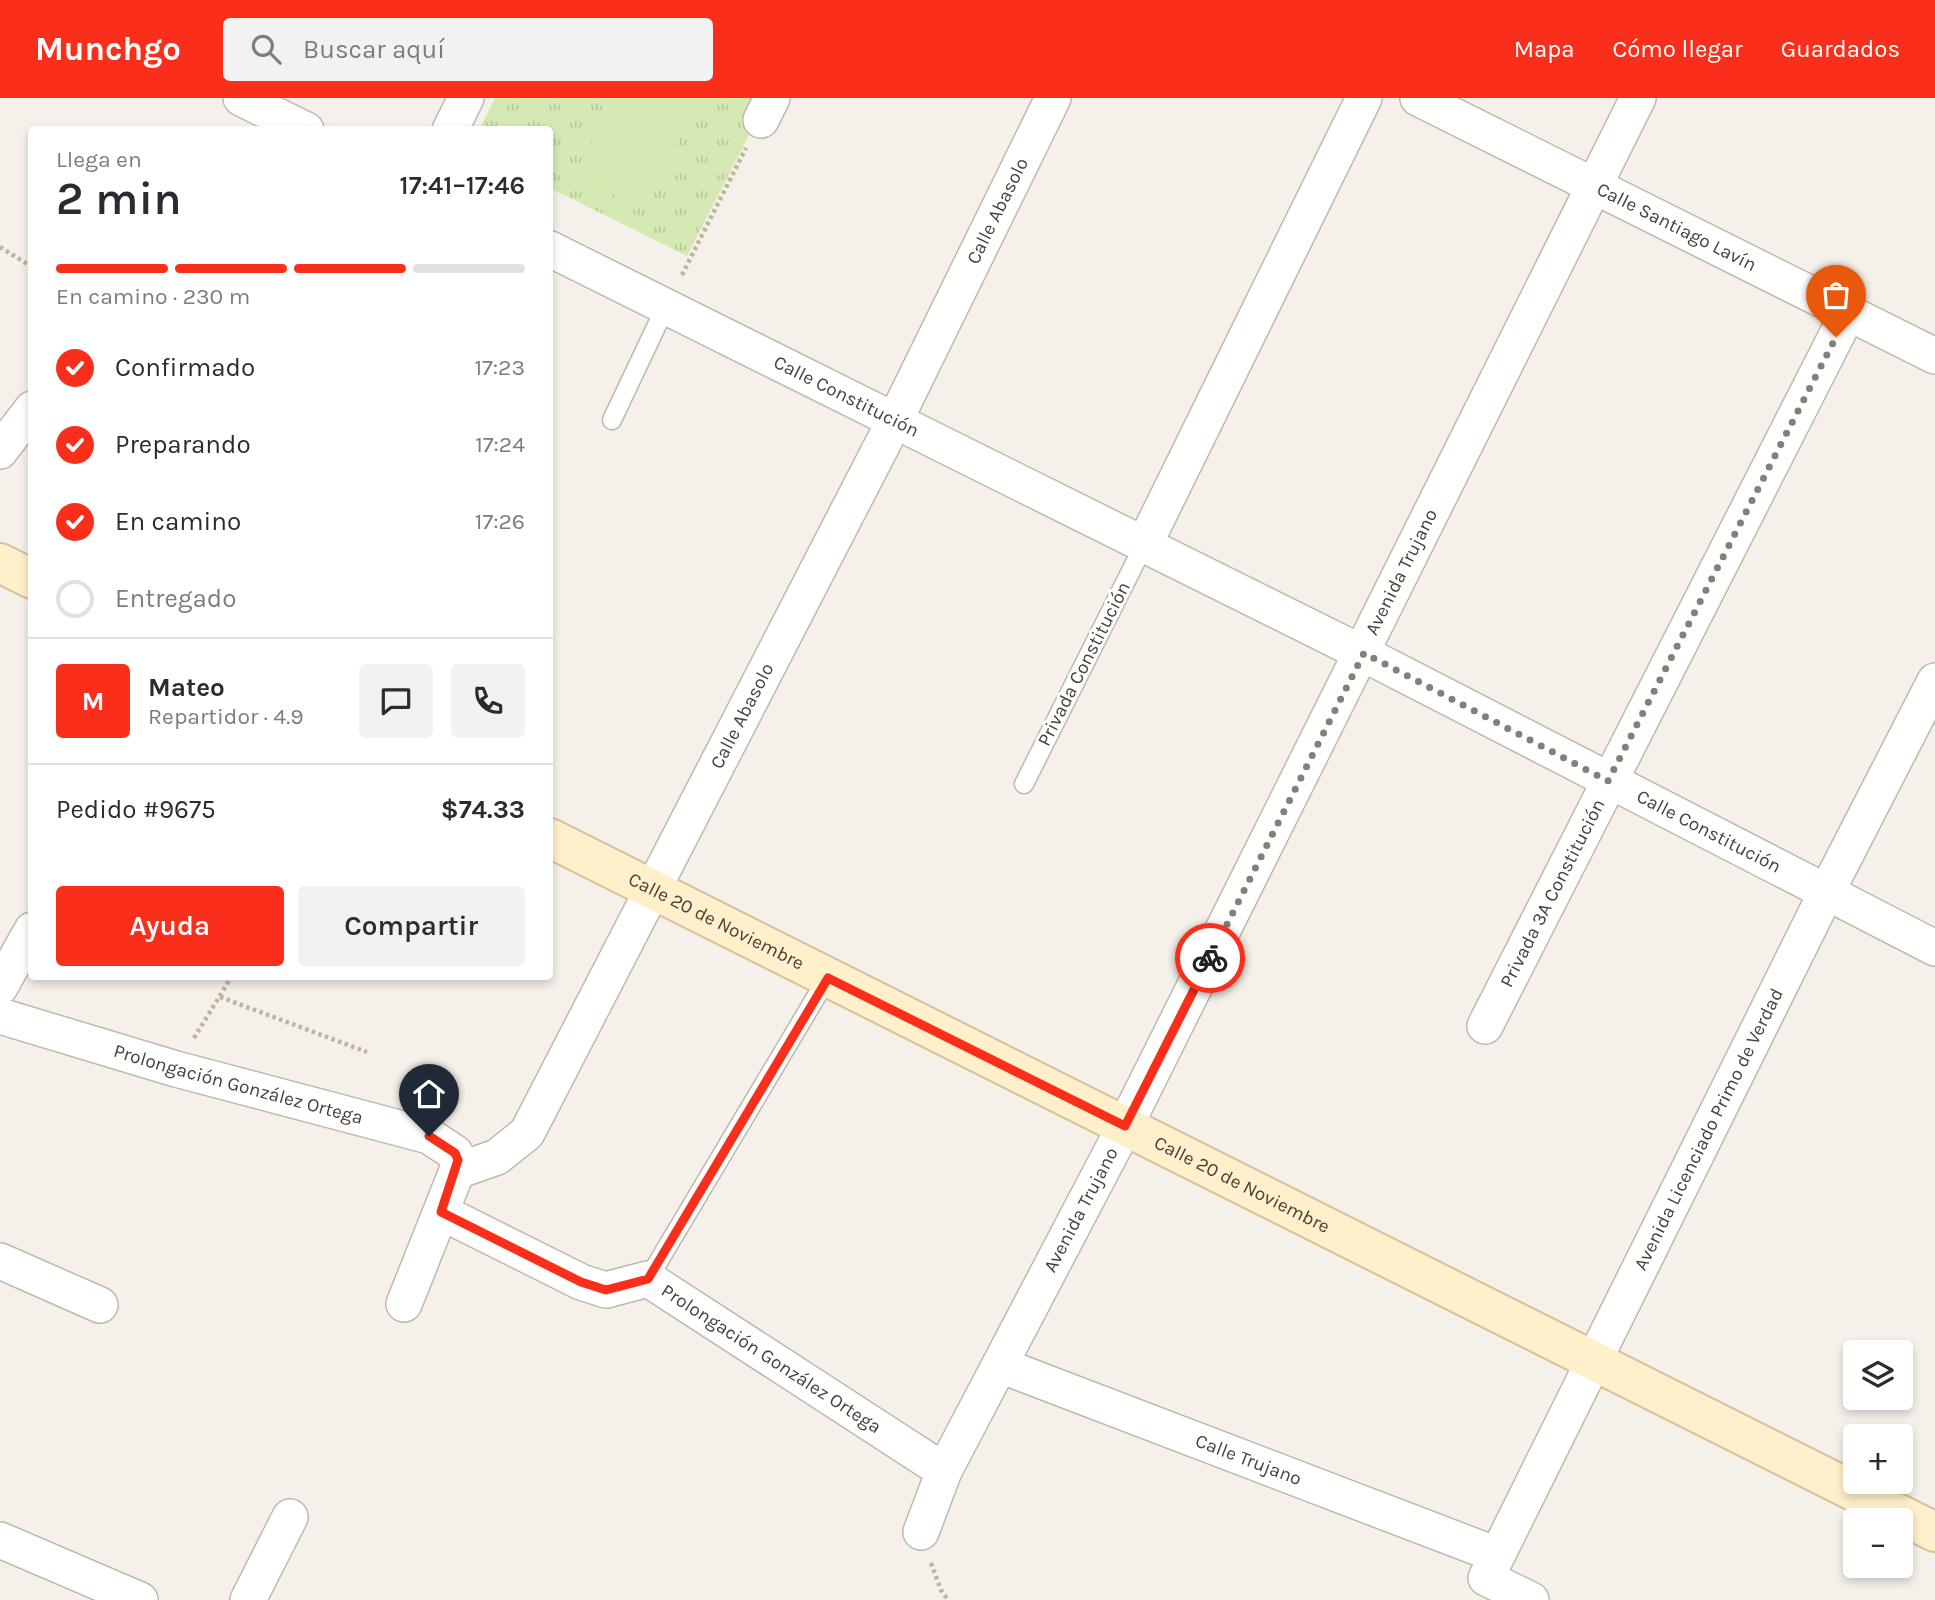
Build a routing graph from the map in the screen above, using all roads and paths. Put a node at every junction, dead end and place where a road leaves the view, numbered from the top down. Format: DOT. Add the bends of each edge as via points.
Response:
graph roads {
  1 [pos="241,98"];
  2 [pos="466,98"];
  3 [pos="1053,98"];
  4 [pos="1364,98"];
  5 [pos="1419,98"];
  6 [pos="1637,98"];
  7 [pos="766,109"];
  8 [pos="298,126"];
  9 [pos="452,126"];
  10 [pos="1594,183"];
  11 [pos="0,247"];
  12 [pos="553,250"];
  13 [pos="28,264"];
  14 [pos="666,306"];
  15 [pos="1848,313"];
  16 [pos="1935,356"];
  17 [pos="28,414"];
  18 [pos="895,420"];
  19 [pos="612,421"];
  20 [pos="0,451"];
  21 [pos="1144,545"];
  22 [pos="0,563"];
  23 [pos="28,577"];
  24 [pos="1364,653"];
  25 [pos="1935,681"];
  26 [pos="1608,781"];
  27 [pos="1024,783"];
  28 [pos="553,840"];
  29 [pos="652,889"];
  30 [pos="1826,893"];
  31 [pos="28,937"];
  32 [pos="1935,948"];
  33 [pos="828,978"];
  34 [pos="230,980"];
  35 [pos="0,987"];
  36 [pos="220,997"];
  37 [pos="0,1017"];
  38 [pos="1485,1026"];
  39 [pos="367,1052"];
  40 [pos="176,1069"];
  41 [pos="1125,1126"];
  42 [pos="457,1171"];
  43 [pos="441,1212"];
  44 [pos="0,1261"];
  45 [pos="648,1279"];
  46 [pos="404,1304"];
  47 [pos="100,1305"];
  48 [pos="1593,1361"];
  49 [pos="1000,1365"];
  50 [pos="944,1471"];
  51 [pos="290,1517"];
  52 [pos="921,1532"];
  53 [pos="1935,1532"];
  54 [pos="0,1540"];
  55 [pos="1492,1567"];
  56 [pos="140,1600"];
  57 [pos="248,1600"];
  58 [pos="1531,1600"];
  1 -- 8 [label="street"];
  2 -- 9 [label="street"];
  3 -- 18 [label="street, Calle Abasolo"];
  4 -- 21 [label="street"];
  5 -- 10 [label="street, Calle Santiago Lavín"];
  6 -- 10 [label="street, Avenida Trujano"];
  7 -- 14 [label="path"];
  10 -- 15 [label="street, Calle Santiago Lavín"];
  10 -- 24 [label="street, Avenida Trujano"];
  11 -- 13 [label="path"];
  12 -- 14 [label="street, Calle Constitución"];
  14 -- 18 [label="street, Calle Constitución"];
  14 -- 19 [label="lane"];
  15 -- 16 [label="street, Calle Santiago Lavín"];
  15 -- 26 [label="street, Privada 3A Constitución"];
  17 -- 20 [label="street"];
  18 -- 21 [label="street, Calle Constitución"];
  18 -- 29 [label="street, Calle Abasolo"];
  21 -- 24 [label="street, Calle Constitución"];
  21 -- 27 [label="lane, Privada Constitución"];
  22 -- 23 [label="main road"];
  24 -- 26 [label="street, Calle Constitución"];
  24 -- 41 [label="street, Avenida Trujano"];
  25 -- 30 [label="street, Avenida Licenciado Primo de Verdad"];
  26 -- 30 [label="street, Calle Constitución"];
  26 -- 38 [label="street, Privada 3A Constitución"];
  28 -- 29 [label="main road, Calle 20 de Noviembre"];
  29 -- 33 [label="main road, Calle 20 de Noviembre"];
  29 -- 42 [label="street, Calle Abasolo" via="527,1133 497,1157"];
  30 -- 32 [label="street, Calle Constitución"];
  30 -- 48 [label="street, Avenida Licenciado Primo de Verdad"];
  31 -- 35 [label="street"];
  33 -- 41 [label="main road, Calle 20 de Noviembre"];
  33 -- 45 [label="lane"];
  34 -- 36 [label="path"];
  36 -- 39 [label="path"];
  36 -- 40 [label="path"];
  37 -- 40 [label="street, Prolongación González Ortega"];
  40 -- 42 [label="street, Prolongación González Ortega" via="429,1136 455,1153"];
  41 -- 48 [label="main road, Calle 20 de Noviembre"];
  41 -- 49 [label="street, Avenida Trujano"];
  42 -- 43 [label="street"];
  43 -- 45 [label="street, Prolongación González Ortega" via="581,1282 606,1290"];
  43 -- 46 [label="street"];
  44 -- 47 [label="street"];
  45 -- 50 [label="street, Prolongación González Ortega"];
  48 -- 53 [label="main road, Calle 20 de Noviembre"];
  48 -- 55 [label="street, Avenida Licenciado Primo de Verdad"];
  49 -- 50 [label="street, Avenida Trujano"];
  49 -- 55 [label="street, Calle Trujano"];
  50 -- 52 [label="street, Avenida Trujano"];
  51 -- 57 [label="street"];
  54 -- 56 [label="street"];
  55 -- 58 [label="street, Calle Trujano"];
}
